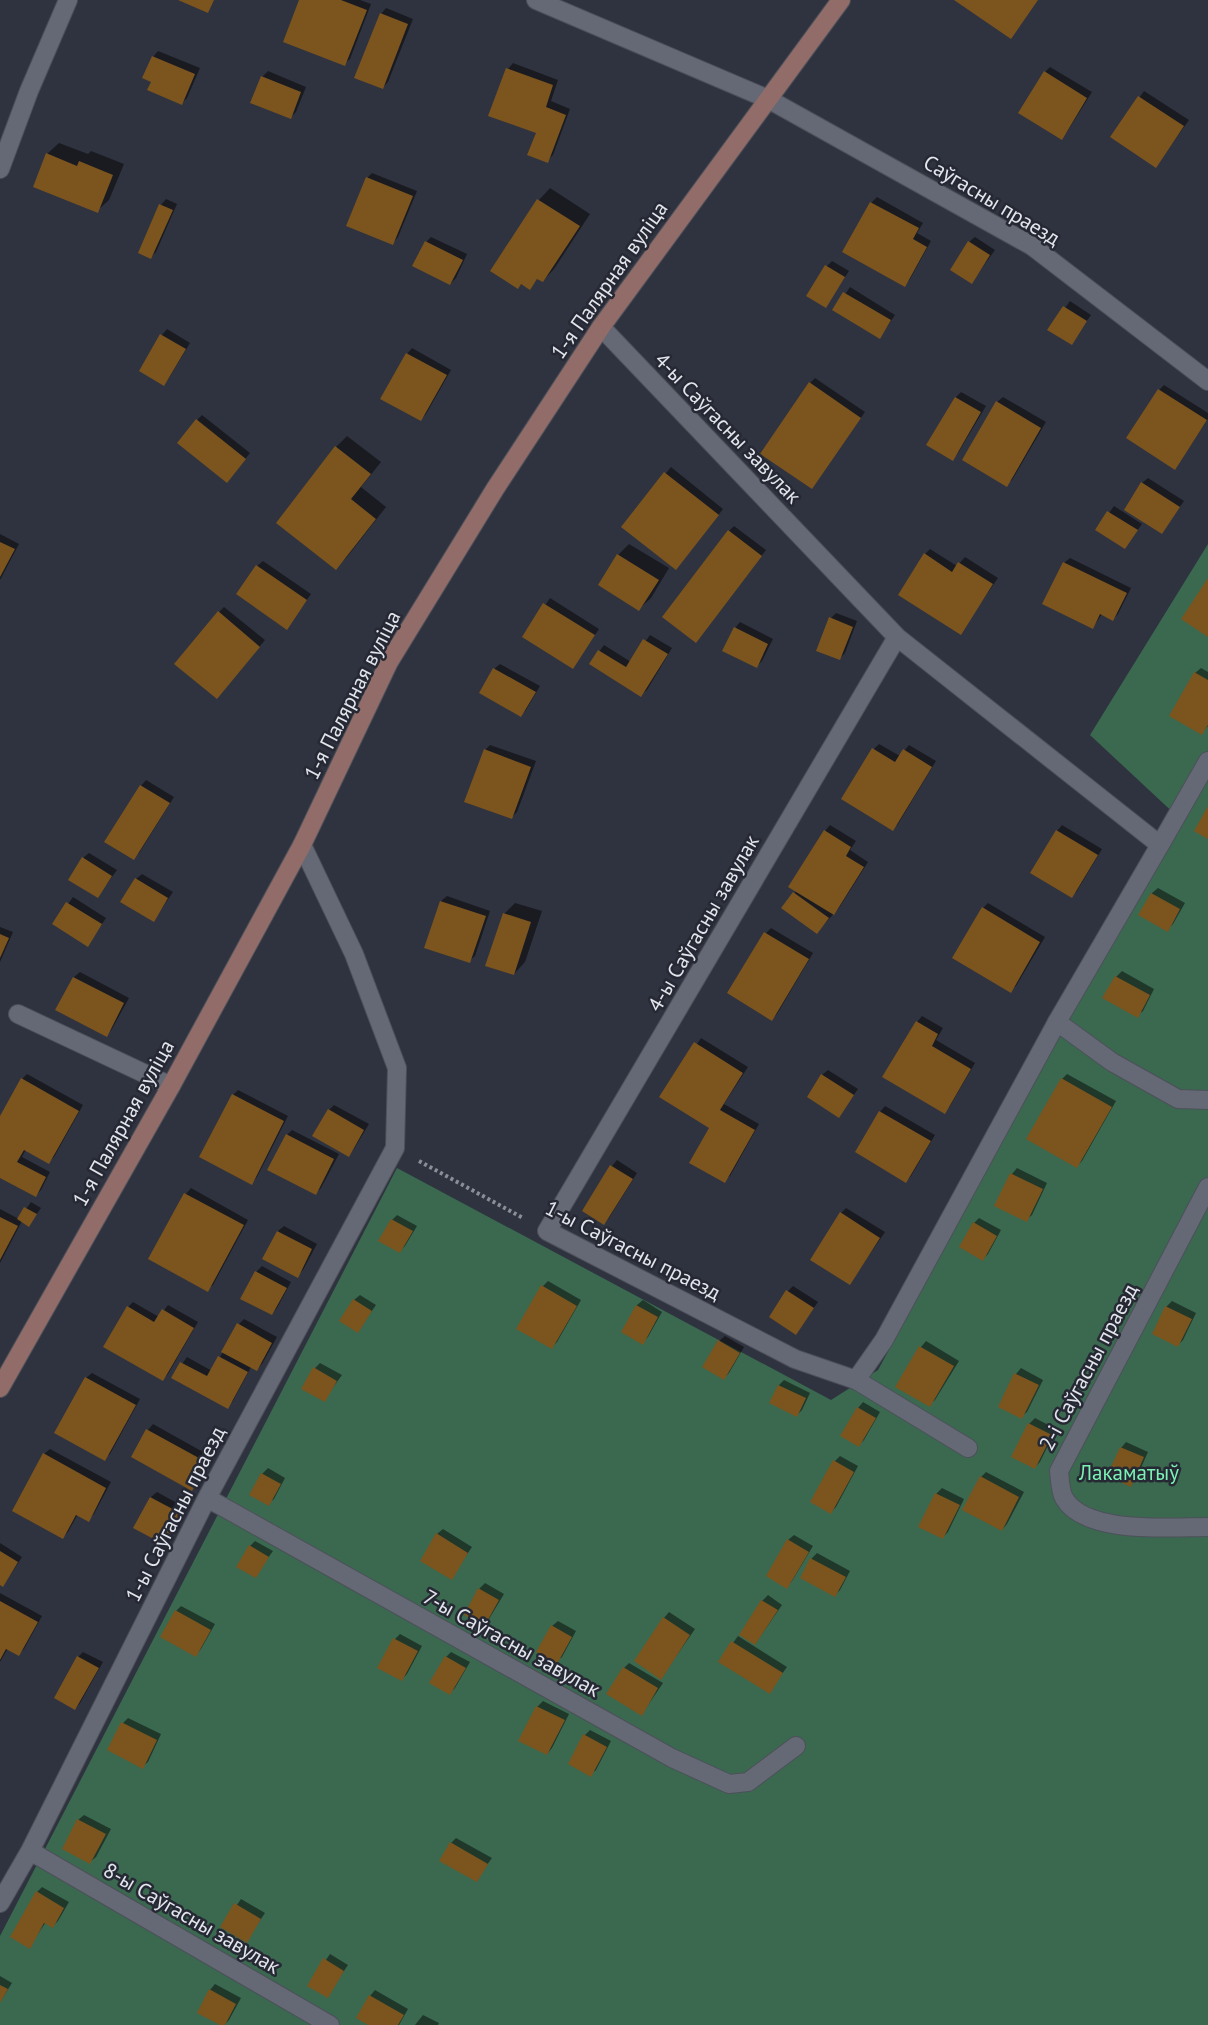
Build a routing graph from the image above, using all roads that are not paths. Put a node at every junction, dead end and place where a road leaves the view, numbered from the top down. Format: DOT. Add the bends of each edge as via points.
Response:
graph roads {
  1 [pos="68,0"];
  2 [pos="536,0"];
  3 [pos="841,0"];
  4 [pos="768,99"];
  5 [pos="0,169"];
  6 [pos="601,327"];
  7 [pos="1208,381"];
  8 [pos="897,637"];
  9 [pos="1208,762"];
  10 [pos="302,845"];
  11 [pos="1160,845"];
  12 [pos="18,1014"];
  13 [pos="1057,1022"];
  14 [pos="171,1086"];
  15 [pos="1208,1100"];
  16 [pos="1208,1187"];
  17 [pos="547,1232"];
  18 [pos="856,1380"];
  19 [pos="0,1388"];
  20 [pos="968,1448"];
  21 [pos="207,1498"];
  22 [pos="1208,1527"];
  23 [pos="795,1746"];
  24 [pos="30,1851"];
  25 [pos="0,1903"];
  26 [pos="330,2025"];
  1 -- 5 [label="street"];
  2 -- 4 [label="street, Саўгасны праезд"];
  3 -- 4 [label="street, 1-я Палярная вуліца"];
  4 -- 6 [label="street, 1-я Палярная вуліца"];
  4 -- 7 [label="street, Саўгасны праезд" via="1032,246"];
  6 -- 8 [label="street, 4-ы Саўгасны завулак"];
  6 -- 10 [label="street, 1-я Палярная вуліца" via="389,662"];
  8 -- 11 [label="street, 4-ы Саўгасны завулак"];
  8 -- 17 [label="street, 4-ы Саўгасны завулак"];
  9 -- 11 [label="street"];
  10 -- 14 [label="street, 1-я Палярная вуліца"];
  10 -- 21 [label="street, 1-ы Саўгасны праезд" via="354,954 397,1068 394,1148"];
  11 -- 13 [label="street"];
  12 -- 14 [label="street"];
  13 -- 15 [label="street" via="1112,1062 1178,1099"];
  13 -- 18 [label="street" via="884,1340"];
  14 -- 19 [label="street, 1-я Палярная вуліца"];
  16 -- 22 [label="street, 2-і Саўгасны праезд" via="1059,1471 1063,1497 1079,1514 1116,1526"];
  17 -- 18 [label="street, 1-ы Саўгасны праезд" via="795,1359"];
  18 -- 20 [label="street, 1-ы Саўгасны праезд"];
  21 -- 23 [label="street, 7-ы Саўгасны завулак" via="672,1758 729,1784 748,1782"];
  21 -- 24 [label="street, 1-ы Саўгасны праезд"];
  24 -- 25 [label="street, 1-ы Саўгасны праезд"];
  24 -- 26 [label="street, 8-ы Саўгасны завулак"];
}
